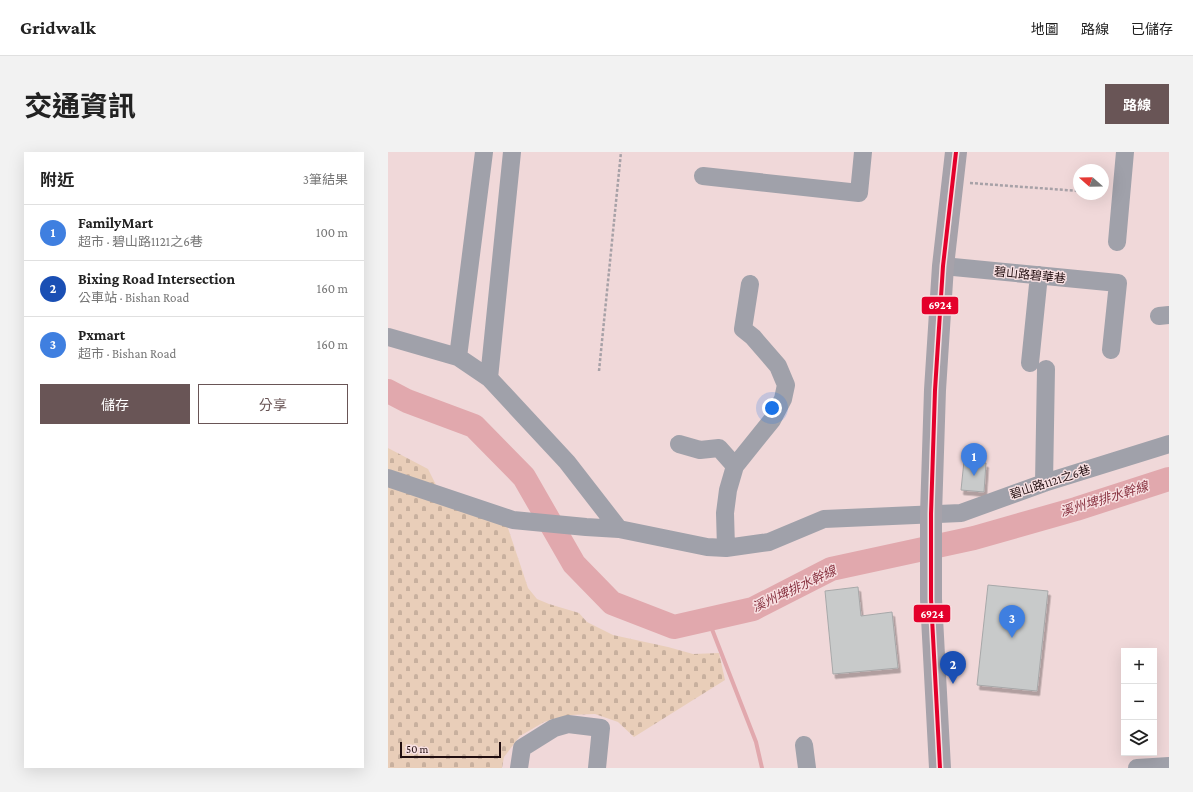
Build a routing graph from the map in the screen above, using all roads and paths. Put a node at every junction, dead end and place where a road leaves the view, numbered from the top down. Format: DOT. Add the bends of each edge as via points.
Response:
graph roads {
  1 [pos="484,152"];
  2 [pos="512,152"];
  3 [pos="621,152"];
  4 [pos="863,152"];
  5 [pos="956,152"];
  6 [pos="1125,152"];
  7 [pos="703,176"];
  8 [pos="953,182"];
  9 [pos="1073,191"];
  10 [pos="1117,242"];
  11 [pos="943,266"];
  12 [pos="1039,275"];
  13 [pos="750,284"];
  14 [pos="388,337"];
  15 [pos="1111,350"];
  16 [pos="458,357"];
  17 [pos="599,370"];
  18 [pos="489,378"];
  19 [pos="679,444"];
  20 [pos="1169,444"];
  21 [pos="735,466"];
  22 [pos="388,478"];
  23 [pos="1044,483"];
  24 [pos="931,520"];
  25 [pos="619,529"];
  26 [pos="726,548"];
  27 [pos="804,745"];
  28 [pos="1169,766"];
  29 [pos="519,768"];
  30 [pos="597,768"];
  31 [pos="807,768"];
  32 [pos="940,768"];
  33 [pos="1137,768"];
  1 -- 16 [label="street"];
  2 -- 18 [label="street"];
  3 -- 17 [label="path"];
  4 -- 7 [label="street" via="859,193"];
  5 -- 8 [label="main road"];
  6 -- 10 [label="street"];
  8 -- 9 [label="path"];
  8 -- 11 [label="main road"];
  11 -- 12 [label="street, 碧山路碧華巷"];
  11 -- 24 [label="main road" via="935,390"];
  12 -- 15 [label="street, 碧山路碧華巷" via="1118,283"];
  12 -- 23 [label="street" via="1038,366"];
  13 -- 21 [label="street" via="743,329 753,336 778,366 786,385 783,399 772,420"];
  14 -- 16 [label="street"];
  16 -- 18 [label="street"];
  18 -- 25 [label="street" via="568,462"];
  19 -- 21 [label="street" via="700,450 719,448"];
  20 -- 23 [label="street, 碧山路1121之6巷"];
  21 -- 26 [label="street" via="728,490"];
  22 -- 25 [label="street, 碧山路1121之6巷" via="513,520"];
  23 -- 24 [label="street, 碧山路1121之6巷"];
  24 -- 26 [label="street, 碧山路1121之6巷" via="824,519 769,542"];
  24 -- 32 [label="main road" via="931,599"];
  25 -- 26 [label="street, 碧山路1121之6巷" via="707,547"];
  27 -- 31 [label="street"];
  28 -- 33 [label="street"];
  29 -- 30 [label="street" via="522,748 554,728 568,724 601,728"];
}
